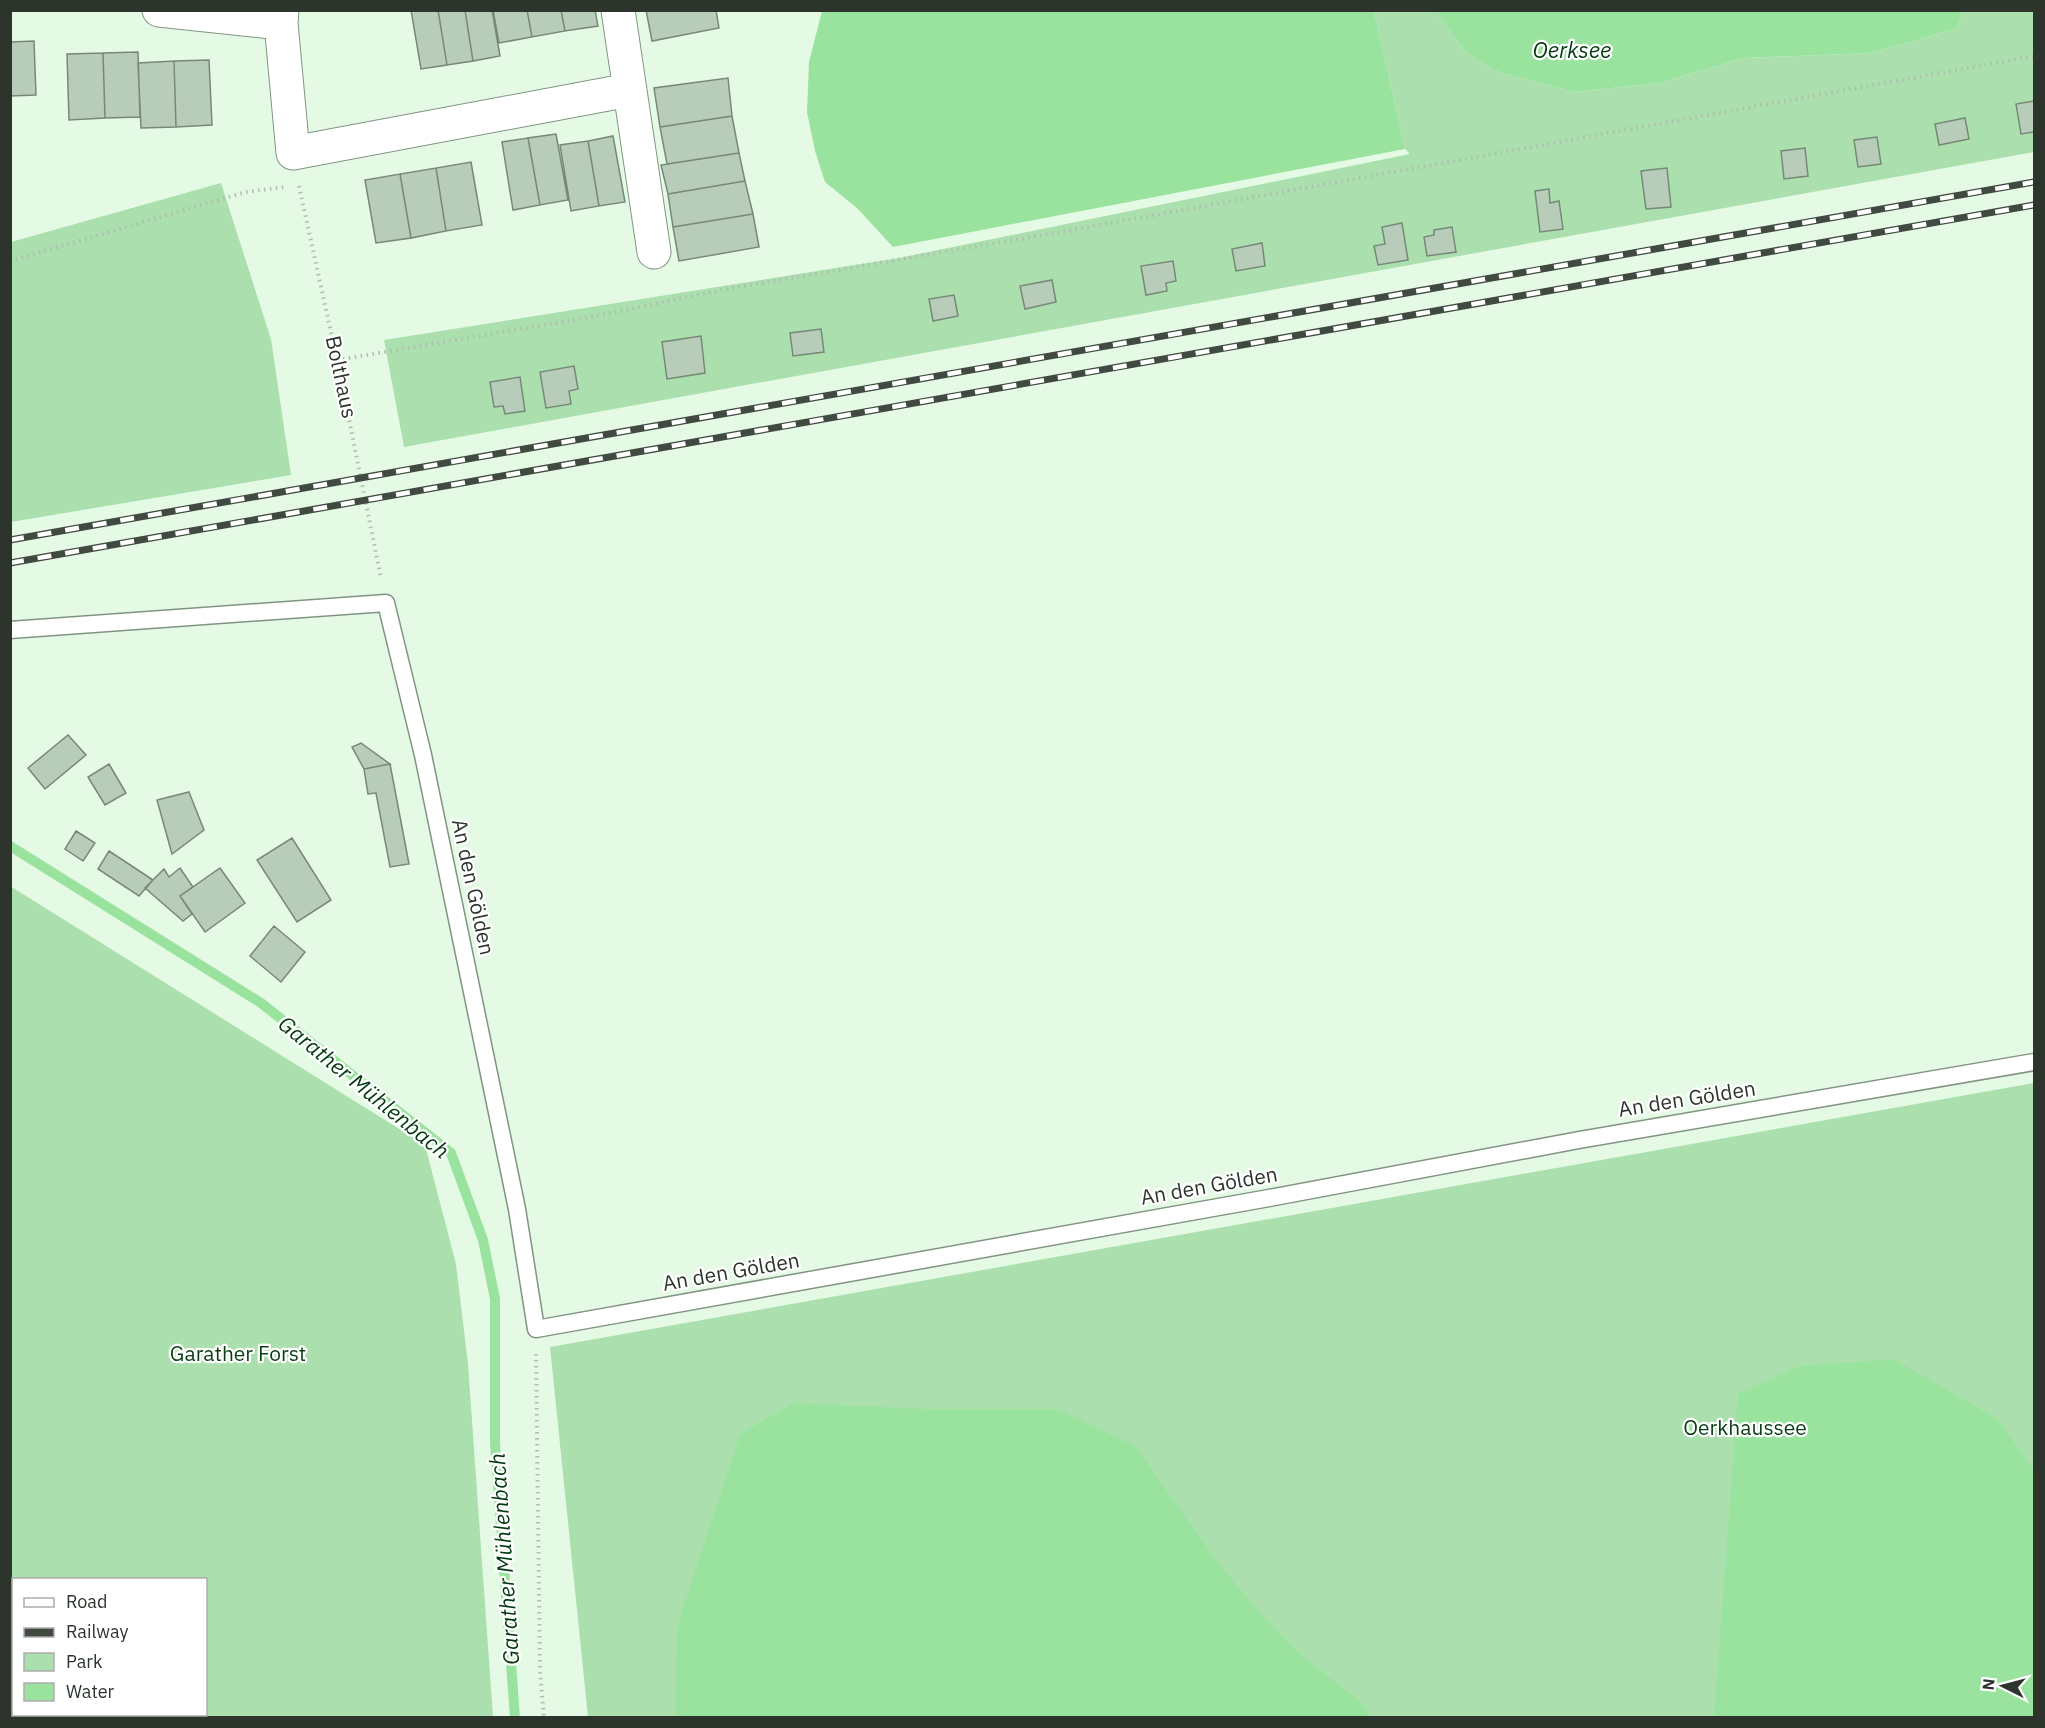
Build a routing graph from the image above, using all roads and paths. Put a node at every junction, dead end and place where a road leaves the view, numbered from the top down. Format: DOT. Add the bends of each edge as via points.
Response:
graph roads {
  1 [pos="159,10"];
  2 [pos="618,10"];
  3 [pos="281,17"];
  4 [pos="2034,56"];
  5 [pos="629,90"];
  6 [pos="293,153"];
  7 [pos="299,186"];
  8 [pos="654,252"];
  9 [pos="10,261"];
  10 [pos="338,360"];
  11 [pos="386,603"];
  12 [pos="10,630"];
  13 [pos="2034,1062"];
  14 [pos="536,1329"];
  15 [pos="544,1718"];
  1 -- 3 [label="street"];
  2 -- 5 [label="street"];
  3 -- 6 [label="street"];
  4 -- 10 [label="path"];
  5 -- 6 [label="street"];
  5 -- 8 [label="street"];
  6 -- 7 [label="path, Bolthaus"];
  7 -- 9 [label="path" via="246,192"];
  7 -- 10 [label="path, Bolthaus"];
  10 -- 11 [label="path, Bolthaus"];
  11 -- 12 [label="lane"];
  11 -- 14 [label="lane, An den Gölden" via="423,755 517,1209"];
  13 -- 14 [label="lane, An den Gölden" via="1579,1140"];
  14 -- 15 [label="path" via="540,1670"];
}
